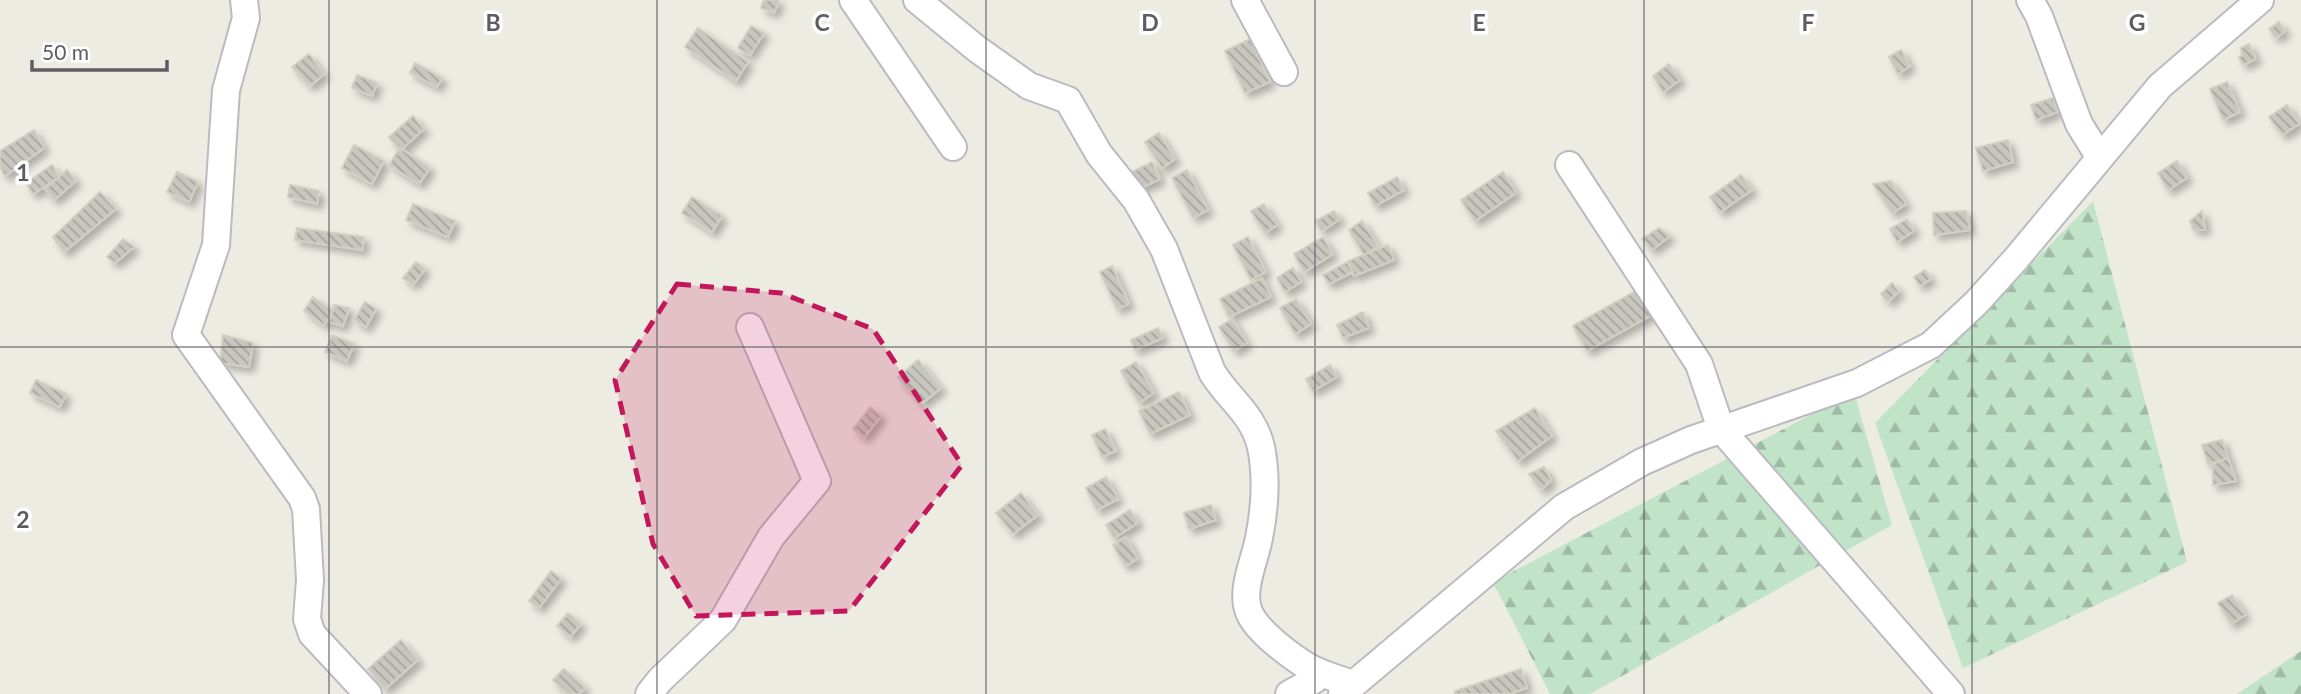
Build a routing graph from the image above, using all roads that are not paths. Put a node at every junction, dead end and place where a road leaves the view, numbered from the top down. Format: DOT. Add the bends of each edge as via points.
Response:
graph roads {
  1 [pos="244,0"];
  2 [pos="853,0"];
  3 [pos="916,0"];
  4 [pos="1245,0"];
  5 [pos="2030,0"];
  6 [pos="2260,0"];
  7 [pos="1284,72"];
  8 [pos="953,147"];
  9 [pos="2100,158"];
  10 [pos="1569,165"];
  11 [pos="750,327"];
  12 [pos="1721,429"];
  13 [pos="1314,681"];
  14 [pos="1347,689"];
  15 [pos="368,694"];
  16 [pos="649,694"];
  17 [pos="1289,694"];
  18 [pos="1951,694"];
  1 -- 15 [label="street" via="246,18 226,90 216,245 186,335 302,498 310,580 307,619 312,634"];
  2 -- 8 [label="street"];
  3 -- 13 [label="street" via="1029,86 1068,100 1099,153 1136,200 1164,248 1212,372 1241,406 1260,445 1266,483 1247,590 1248,612 1267,637"];
  4 -- 7 [label="street"];
  5 -- 9 [label="street" via="2079,124"];
  6 -- 9 [label="street" via="2160,86"];
  9 -- 12 [label="street" via="1992,286 1931,345 1857,383"];
  10 -- 12 [label="street" via="1699,364"];
  11 -- 16 [label="street" via="817,481 771,537 723,620"];
  12 -- 14 [label="street" via="1642,462 1564,507"];
  12 -- 18 [label="street"];
  13 -- 14 [label="street"];
  13 -- 17 [label="street"];
}
